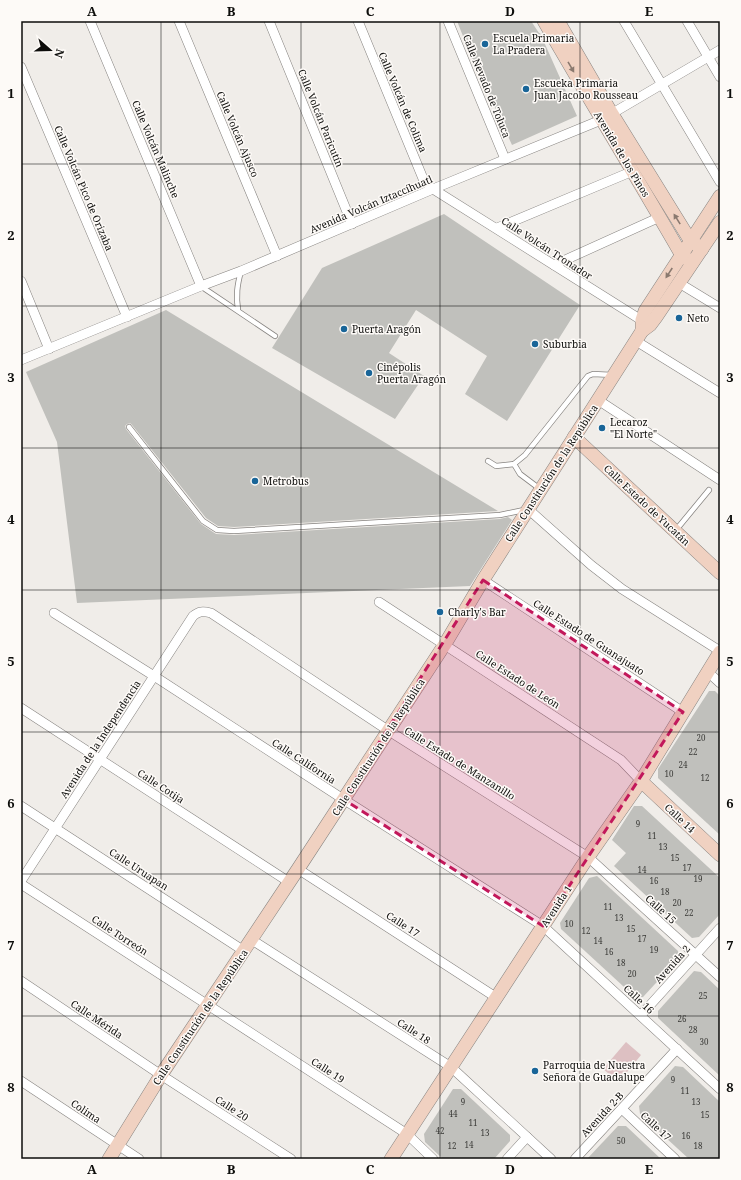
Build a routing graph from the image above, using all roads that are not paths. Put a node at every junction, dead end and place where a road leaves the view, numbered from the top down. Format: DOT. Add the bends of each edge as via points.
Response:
graph roads {
  1 [pos="90,21"];
  2 [pos="179,21"];
  3 [pos="269,21"];
  4 [pos="358,21"];
  5 [pos="448,21"];
  6 [pos="544,21"];
  7 [pos="558,21"];
  8 [pos="624,21"];
  9 [pos="687,21"];
  10 [pos="720,50"];
  11 [pos="708,57"];
  12 [pos="21,67"];
  13 [pos="720,77"];
  14 [pos="662,84"];
  15 [pos="606,116"];
  16 [pos="505,159"];
  17 [pos="633,171"];
  18 [pos="720,182"];
  19 [pos="433,189"];
  20 [pos="720,196"];
  21 [pos="660,217"];
  22 [pos="720,222"];
  23 [pos="352,224"];
  24 [pos="497,228"];
  25 [pos="690,240"];
  26 [pos="702,249"];
  27 [pos="681,254"];
  28 [pos="277,256"];
  29 [pos="692,264"];
  30 [pos="554,265"];
  31 [pos="241,271"];
  32 [pos="21,281"];
  33 [pos="679,283"];
  34 [pos="201,286"];
  35 [pos="720,308"];
  36 [pos="238,310"];
  37 [pos="127,318"];
  38 [pos="642,329"];
  39 [pos="275,336"];
  40 [pos="49,349"];
  41 [pos="21,360"];
  42 [pos="614,375"];
  43 [pos="720,393"];
  44 [pos="598,400"];
  45 [pos="129,427"];
  46 [pos="574,437"];
  47 [pos="488,461"];
  48 [pos="514,464"];
  49 [pos="720,480"];
  50 [pos="540,489"];
  51 [pos="709,490"];
  52 [pos="528,509"];
  53 [pos="675,531"];
  54 [pos="720,573"];
  55 [pos="483,580"];
  56 [pos="379,602"];
  57 [pos="201,612"];
  58 [pos="54,613"];
  59 [pos="445,644"];
  60 [pos="720,651"];
  61 [pos="707,671"];
  62 [pos="154,676"];
  63 [pos="720,683"];
  64 [pos="21,708"];
  65 [pos="683,712"];
  66 [pos="389,731"];
  67 [pos="100,760"];
  68 [pos="640,781"];
  69 [pos="343,799"];
  70 [pos="21,806"];
  71 [pos="56,828"];
  72 [pos="720,855"];
  73 [pos="588,857"];
  74 [pos="298,869"];
  75 [pos="289,882"];
  76 [pos="21,883"];
  77 [pos="543,926"];
  78 [pos="720,928"];
  79 [pos="252,940"];
  80 [pos="244,951"];
  81 [pos="696,955"];
  82 [pos="720,978"];
  83 [pos="21,981"];
  84 [pos="496,998"];
  85 [pos="208,1005"];
  86 [pos="641,1015"];
  87 [pos="677,1049"];
  88 [pos="451,1067"];
  89 [pos="161,1075"];
  90 [pos="21,1080"];
  91 [pos="720,1089"];
  92 [pos="622,1109"];
  93 [pos="407,1134"];
  94 [pos="527,1137"];
  95 [pos="118,1145"];
  96 [pos="108,1159"];
  97 [pos="139,1159"];
  98 [pos="291,1159"];
  99 [pos="391,1159"];
  100 [pos="433,1159"];
  101 [pos="507,1159"];
  102 [pos="551,1159"];
  103 [pos="575,1159"];
  104 [pos="675,1159"];
  1 -- 34 [label="street, Calle Volcán Malinche"];
  2 -- 28 [label="street, Calle Volcán Ajusco"];
  3 -- 23 [label="street, Calle Volcán Paricutín"];
  4 -- 19 [label="street, Calle Volcán de Colima" via="424,181"];
  5 -- 16 [label="street, Calle Nevado de Toluca"];
  6 -- 15 [label="street, Avenida de los Pinos, one-way"];
  7 -- 15 [label="street, Avenida de los Pinos"];
  8 -- 14 [label="street"];
  9 -- 11 [label="street"];
  10 -- 11 [label="street, Avenida Volcán Iztaccíhuatl"];
  11 -- 13 [label="street"];
  11 -- 14 [label="street, Avenida Volcán Iztaccíhuatl"];
  12 -- 37 [label="street, Calle Volcán Pico de Orizaba"];
  14 -- 15 [label="street, Avenida Volcán Iztaccíhuatl"];
  14 -- 18 [label="street"];
  15 -- 16 [label="street, Avenida Volcán Iztaccíhuatl"];
  15 -- 17 [label="street, Avenida de los Pinos"];
  25 -- 15 [label="street, Avenida de los Pinos, one-way"];
  16 -- 19 [label="street, Avenida Volcán Iztaccíhuatl"];
  17 -- 21 [label="street, Avenida de los Pinos"];
  17 -- 24 [label="street"];
  19 -- 23 [label="street, Avenida Volcán Iztaccíhuatl"];
  19 -- 24 [label="street, Calle Volcán Tronador"];
  20 -- 25 [label="street, Calle Constitución de la República"];
  21 -- 27 [label="street, Avenida de los Pinos"];
  21 -- 30 [label="street"];
  22 -- 26 [label="street, Calle Constitución de la República"];
  23 -- 28 [label="street, Avenida Volcán Iztaccíhuatl"];
  24 -- 30 [label="street, Calle Volcán Tronador"];
  25 -- 26 [label="street, Avenida de los Pinos"];
  25 -- 27 [label="street, Calle Constitución de la República"];
  26 -- 29 [label="street, Calle Constitución de la República"];
  27 -- 29 [label="street, Avenida de los Pinos"];
  27 -- 38 [label="street, Calle Constitución de la República, one-way" via="645,310"];
  28 -- 31 [label="street, Avenida Volcán Iztaccíhuatl"];
  29 -- 33 [label="street, Calle Constitución de la República"];
  30 -- 38 [label="street, Calle Volcán Tronador"];
  31 -- 34 [label="street, Avenida Volcán Iztaccíhuatl"];
  31 -- 36 [label="lane" via="237,284"];
  32 -- 40 [label="street"];
  33 -- 35 [label="street"];
  33 -- 38 [label="street, Calle Constitución de la República" via="656,317"];
  34 -- 36 [label="lane"];
  34 -- 37 [label="street, Avenida Volcán Iztaccíhuatl"];
  36 -- 39 [label="lane"];
  37 -- 40 [label="street, Avenida Volcán Iztaccíhuatl"];
  38 -- 42 [label="street, Calle Constitución de la República"];
  38 -- 43 [label="street, Calle Volcán Tronador"];
  40 -- 41 [label="street, Avenida Volcán Iztaccíhuatl"];
  42 -- 44 [label="street, Calle Constitución de la República"];
  42 -- 48 [label="lane" via="588,376 525,455"];
  44 -- 46 [label="street, Calle Constitución de la República"];
  44 -- 49 [label="street"];
  45 -- 52 [label="lane" via="203,521 217,530 500,515"];
  46 -- 50 [label="street, Calle Constitución de la República"];
  46 -- 53 [label="street, Calle Estado de Yucatán"];
  47 -- 48 [label="lane" via="496,466"];
  48 -- 50 [label="lane" via="520,474"];
  50 -- 52 [label="street, Calle Constitución de la República"];
  51 -- 53 [label="lane"];
  52 -- 55 [label="street, Calle Constitución de la República"];
  52 -- 60 [label="street" via="622,589"];
  53 -- 54 [label="street, Calle Estado de Yucatán"];
  55 -- 59 [label="street, Calle Constitución de la República"];
  55 -- 65 [label="street, Calle Estado de Guanajuato"];
  56 -- 59 [label="street, Calle Estado de León"];
  57 -- 62 [label="street, Avenida de la Independencia" via="193,616"];
  57 -- 66 [label="street, Calle Estado de Manzanillo" via="210,613"];
  58 -- 62 [label="street, Calle California"];
  59 -- 66 [label="street, Calle Constitución de la República"];
  59 -- 68 [label="street, Calle Estado de León" via="621,760"];
  60 -- 61 [label="street, Avenida 1"];
  61 -- 63 [label="street"];
  61 -- 65 [label="street, Avenida 1"];
  62 -- 67 [label="street, Avenida de la Independencia"];
  62 -- 69 [label="street, Calle California"];
  64 -- 67 [label="street, Calle Cotija"];
  65 -- 68 [label="street, Avenida 1"];
  66 -- 69 [label="street, Calle Constitución de la República"];
  66 -- 73 [label="street, Calle Estado de Manzanillo"];
  67 -- 71 [label="street, Avenida de la Independencia"];
  67 -- 75 [label="street, Calle Cotija"];
  68 -- 72 [label="street, Calle 14"];
  68 -- 73 [label="street, Avenida 1"];
  69 -- 74 [label="street, Calle Constitución de la República"];
  69 -- 77 [label="street, Calle California"];
  70 -- 71 [label="street, Calle Uruapan"];
  71 -- 76 [label="street, Avenida de la Independencia"];
  71 -- 80 [label="street, Calle Uruapan"];
  73 -- 77 [label="street, Avenida 1"];
  73 -- 81 [label="street, Calle 15"];
  74 -- 75 [label="street, Calle Constitución de la República"];
  74 -- 84 [label="street, Calle 17"];
  75 -- 79 [label="street, Calle Constitución de la República"];
  76 -- 85 [label="street, Calle Torreón"];
  77 -- 84 [label="street, Avenida 1"];
  77 -- 86 [label="street, Calle 16"];
  78 -- 81 [label="street, Avenida 2"];
  79 -- 80 [label="street, Calle Constitución de la República"];
  79 -- 88 [label="street, Calle 18"];
  80 -- 85 [label="street, Calle Constitución de la República"];
  81 -- 82 [label="street, Calle 15"];
  81 -- 86 [label="street, Avenida 2"];
  83 -- 89 [label="street, Calle Mérida"];
  84 -- 88 [label="street, Avenida 1"];
  85 -- 89 [label="street, Calle Constitución de la República"];
  85 -- 93 [label="street, Calle 19"];
  86 -- 87 [label="street, Calle 16"];
  87 -- 91 [label="street, Calle 16"];
  87 -- 92 [label="street, Avenida 2-B"];
  88 -- 93 [label="street, Avenida 1"];
  88 -- 94 [label="street, Calle 18"];
  89 -- 95 [label="street, Calle Constitución de la República"];
  89 -- 98 [label="street, Calle 20"];
  90 -- 95 [label="street, Colima"];
  92 -- 103 [label="street, Avenida 2-B"];
  92 -- 104 [label="street, Calle 17"];
  93 -- 99 [label="street, Avenida 1"];
  93 -- 100 [label="street, Calle 19"];
  94 -- 101 [label="street"];
  94 -- 102 [label="street, Calle 18"];
  95 -- 96 [label="street, Calle Constitución de la República"];
  95 -- 97 [label="street, Colima"];
}
